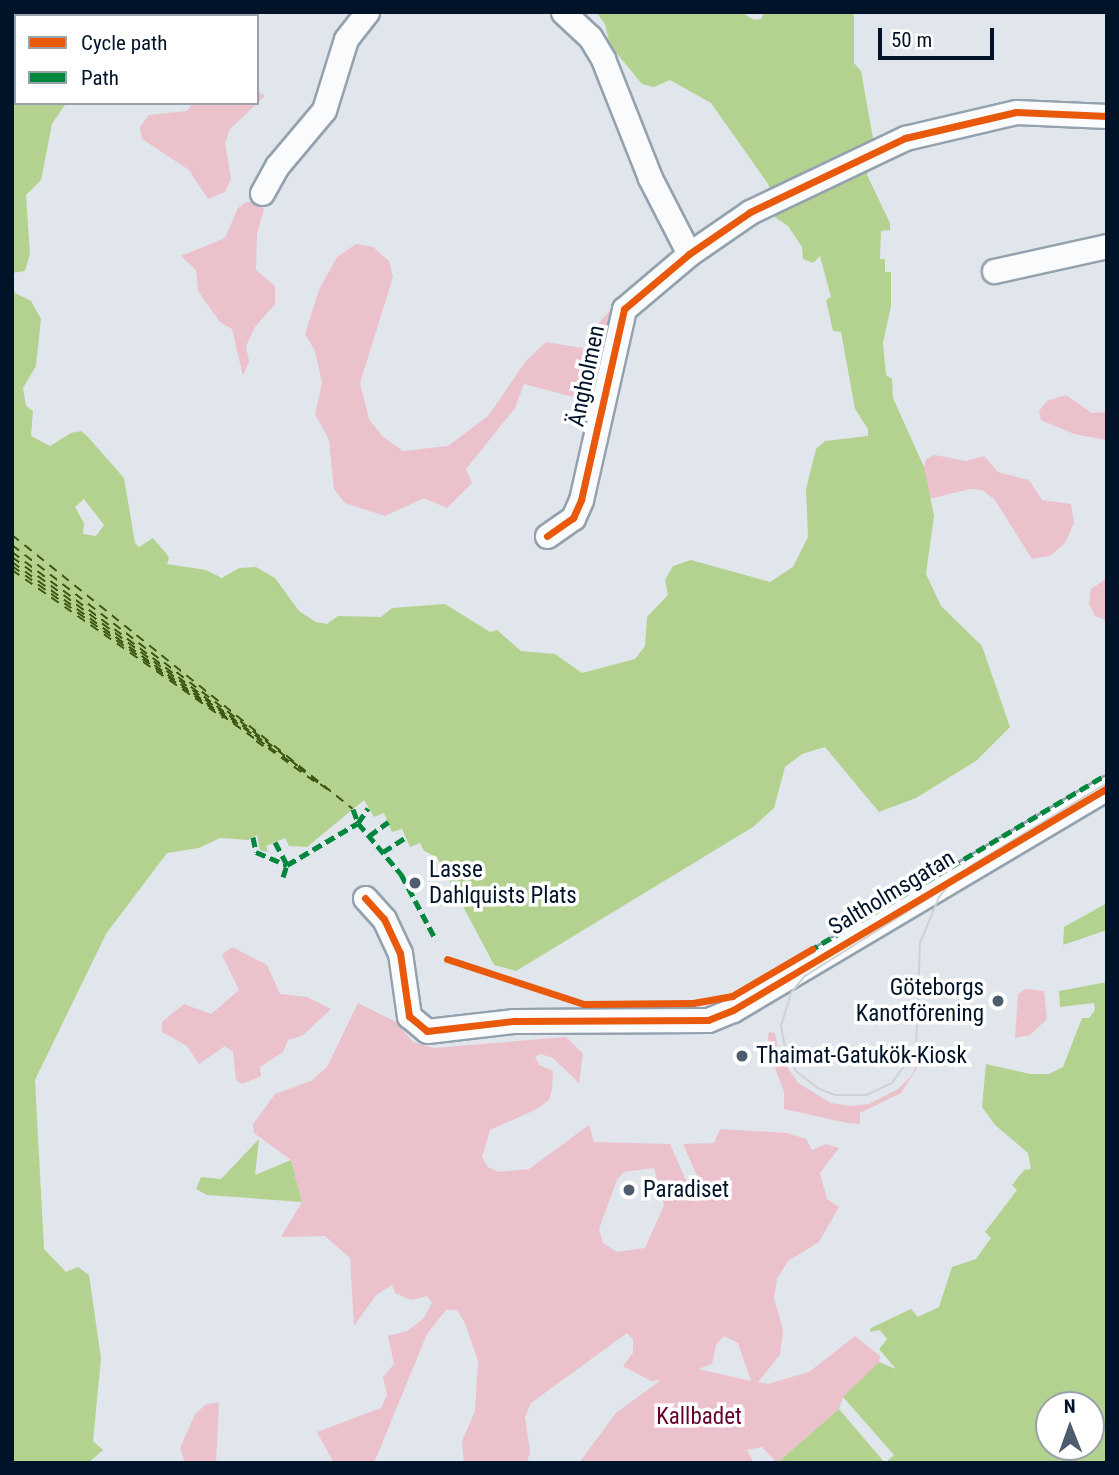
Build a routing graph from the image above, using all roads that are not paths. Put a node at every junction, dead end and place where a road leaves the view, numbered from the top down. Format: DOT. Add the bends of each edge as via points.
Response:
graph roads {
  1 [pos="367,12"];
  2 [pos="563,12"];
  3 [pos="1107,116"];
  4 [pos="262,193"];
  5 [pos="1107,246"];
  6 [pos="689,254"];
  7 [pos="994,271"];
  8 [pos="547,536"];
  9 [pos="1107,788"];
  10 [pos="365,898"];
  1 -- 4 [label="street" via="346,39 324,110 277,166"];
  2 -- 6 [label="street" via="590,37 603,59 650,178"];
  3 -- 6 [label="street, Ängholmen" via="1016,112 905,138 772,202"];
  5 -- 7 [label="street"];
  6 -- 8 [label="street, Ängholmen" via="624,309 582,500 573,518"];
  9 -- 10 [label="street, Saltholmsgatan" via="733,1010 708,1020 514,1021 428,1031 409,1016 400,953 384,919"];
}
